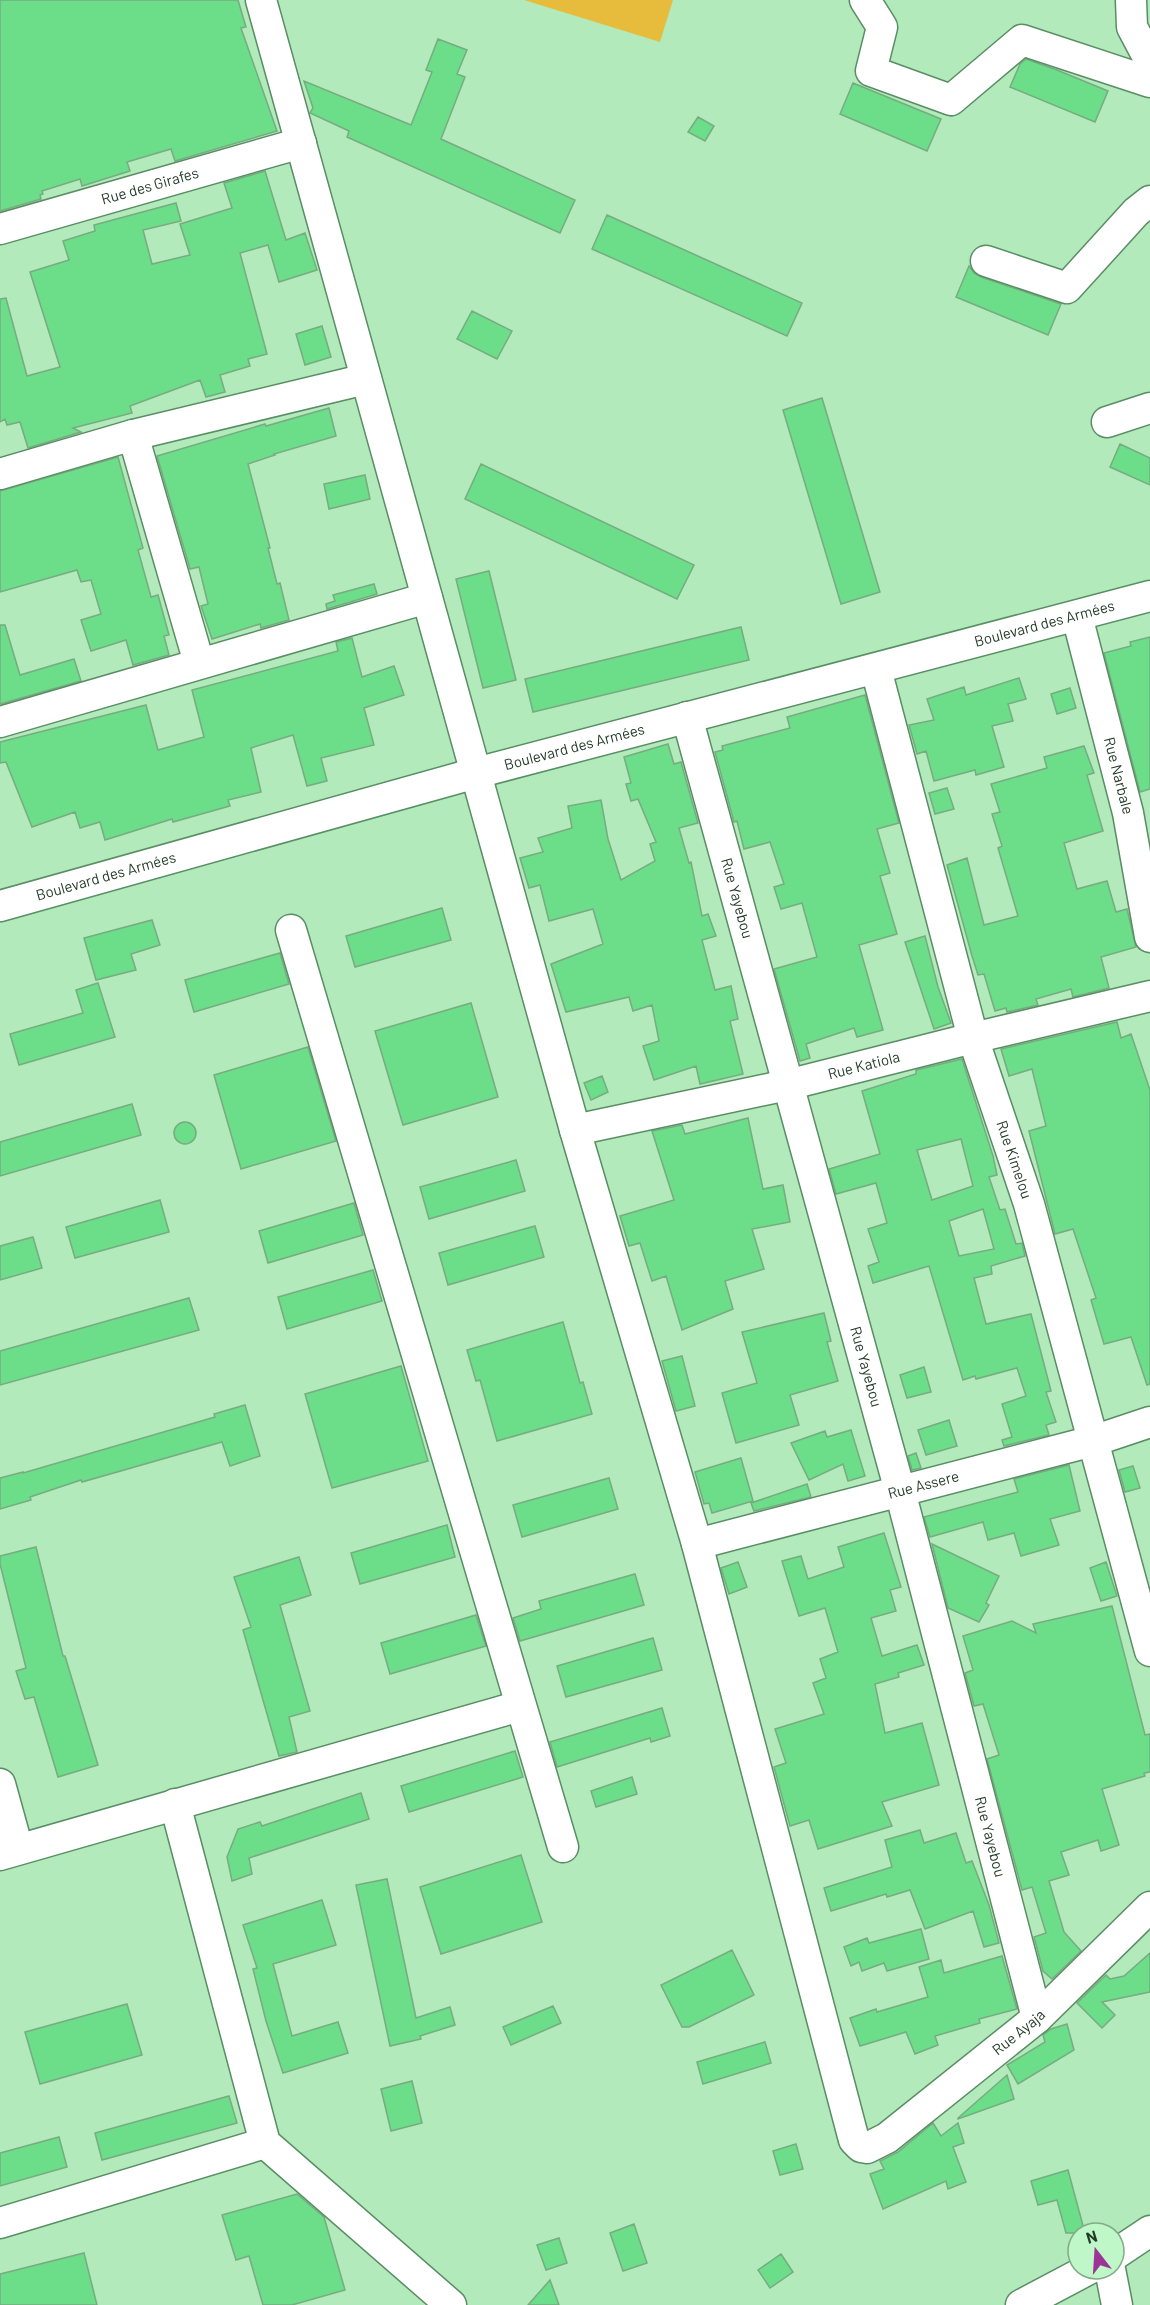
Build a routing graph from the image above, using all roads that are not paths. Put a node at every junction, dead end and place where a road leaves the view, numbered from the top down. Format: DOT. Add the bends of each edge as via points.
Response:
graph roads {
  1 [pos="261,0"];
  2 [pos="865,0"];
  3 [pos="1131,0"];
  4 [pos="1150,62"];
  5 [pos="1150,82"];
  6 [pos="301,143"];
  7 [pos="1150,201"];
  8 [pos="0,229"];
  9 [pos="986,261"];
  10 [pos="366,379"];
  11 [pos="1150,408"];
  12 [pos="1107,422"];
  13 [pos="133,435"];
  14 [pos="0,474"];
  15 [pos="1150,596"];
  16 [pos="427,598"];
  17 [pos="1077,616"];
  18 [pos="199,663"];
  19 [pos="876,669"];
  20 [pos="687,717"];
  21 [pos="0,722"];
  22 [pos="476,773"];
  23 [pos="1139,811"];
  24 [pos="0,906"];
  25 [pos="291,930"];
  26 [pos="1150,937"];
  27 [pos="1150,996"];
  28 [pos="973,1038"];
  29 [pos="787,1085"];
  30 [pos="575,1130"];
  31 [pos="1150,1422"];
  32 [pos="1093,1441"];
  33 [pos="900,1491"];
  34 [pos="697,1544"];
  35 [pos="1150,1651"];
  36 [pos="520,1706"];
  37 [pos="0,1784"];
  38 [pos="175,1804"];
  39 [pos="563,1847"];
  40 [pos="9,1852"];
  41 [pos="1150,1907"];
  42 [pos="1037,2018"];
  43 [pos="265,2143"];
  44 [pos="0,2223"];
  45 [pos="1150,2231"];
  46 [pos="1126,2247"];
  47 [pos="1066,2281"];
  48 [pos="1112,2281"];
  49 [pos="451,2305"];
  50 [pos="1021,2305"];
  51 [pos="1117,2305"];
  1 -- 6 [label="street"];
  2 -- 5 [label="street" via="882,27 871,71 951,100 1022,40"];
  3 -- 4 [label="street" via="1132,27"];
  6 -- 8 [label="street, Rue des Girafes"];
  6 -- 10 [label="street"];
  7 -- 9 [label="street" via="1067,288"];
  10 -- 13 [label="street"];
  10 -- 16 [label="street"];
  11 -- 12 [label="street"];
  13 -- 14 [label="street"];
  13 -- 18 [label="street"];
  15 -- 17 [label="street, Boulevard des Armées"];
  16 -- 18 [label="street"];
  16 -- 22 [label="street"];
  17 -- 19 [label="street, Boulevard des Armées"];
  17 -- 23 [label="street, Rue Narbale"];
  18 -- 21 [label="street"];
  19 -- 20 [label="street, Boulevard des Armées"];
  19 -- 28 [label="street, Rue Kimelou"];
  20 -- 22 [label="street, Boulevard des Armées"];
  20 -- 29 [label="street, Rue Yayebou"];
  22 -- 24 [label="street, Boulevard des Armées"];
  22 -- 30 [label="street"];
  23 -- 26 [label="street, Rue Narbale"];
  25 -- 36 [label="street"];
  27 -- 28 [label="street, Rue Katiola"];
  28 -- 29 [label="street, Rue Katiola"];
  28 -- 32 [label="street, Rue Kimelou" via="1029,1204"];
  29 -- 30 [label="street, Rue Katiola"];
  29 -- 33 [label="street, Rue Yayebou"];
  30 -- 34 [label="street"];
  31 -- 32 [label="street, Rue Assere"];
  32 -- 33 [label="street, Rue Assere"];
  32 -- 35 [label="street, Rue Kimelou"];
  33 -- 34 [label="street, Rue Assere"];
  33 -- 42 [label="street, Rue Yayebou"];
  34 -- 42 [label="street, Rue Ayaja" via="854,2140 867,2148 887,2138"];
  36 -- 38 [label="street"];
  36 -- 39 [label="street"];
  37 -- 40 [label="street"];
  38 -- 40 [label="street"];
  38 -- 43 [label="street"];
  41 -- 42 [label="street, Rue Ayaja"];
  43 -- 44 [label="street"];
  43 -- 49 [label="street"];
  45 -- 46 [label="street"];
  47 -- 50 [label="street"];
  48 -- 51 [label="street"];
}
